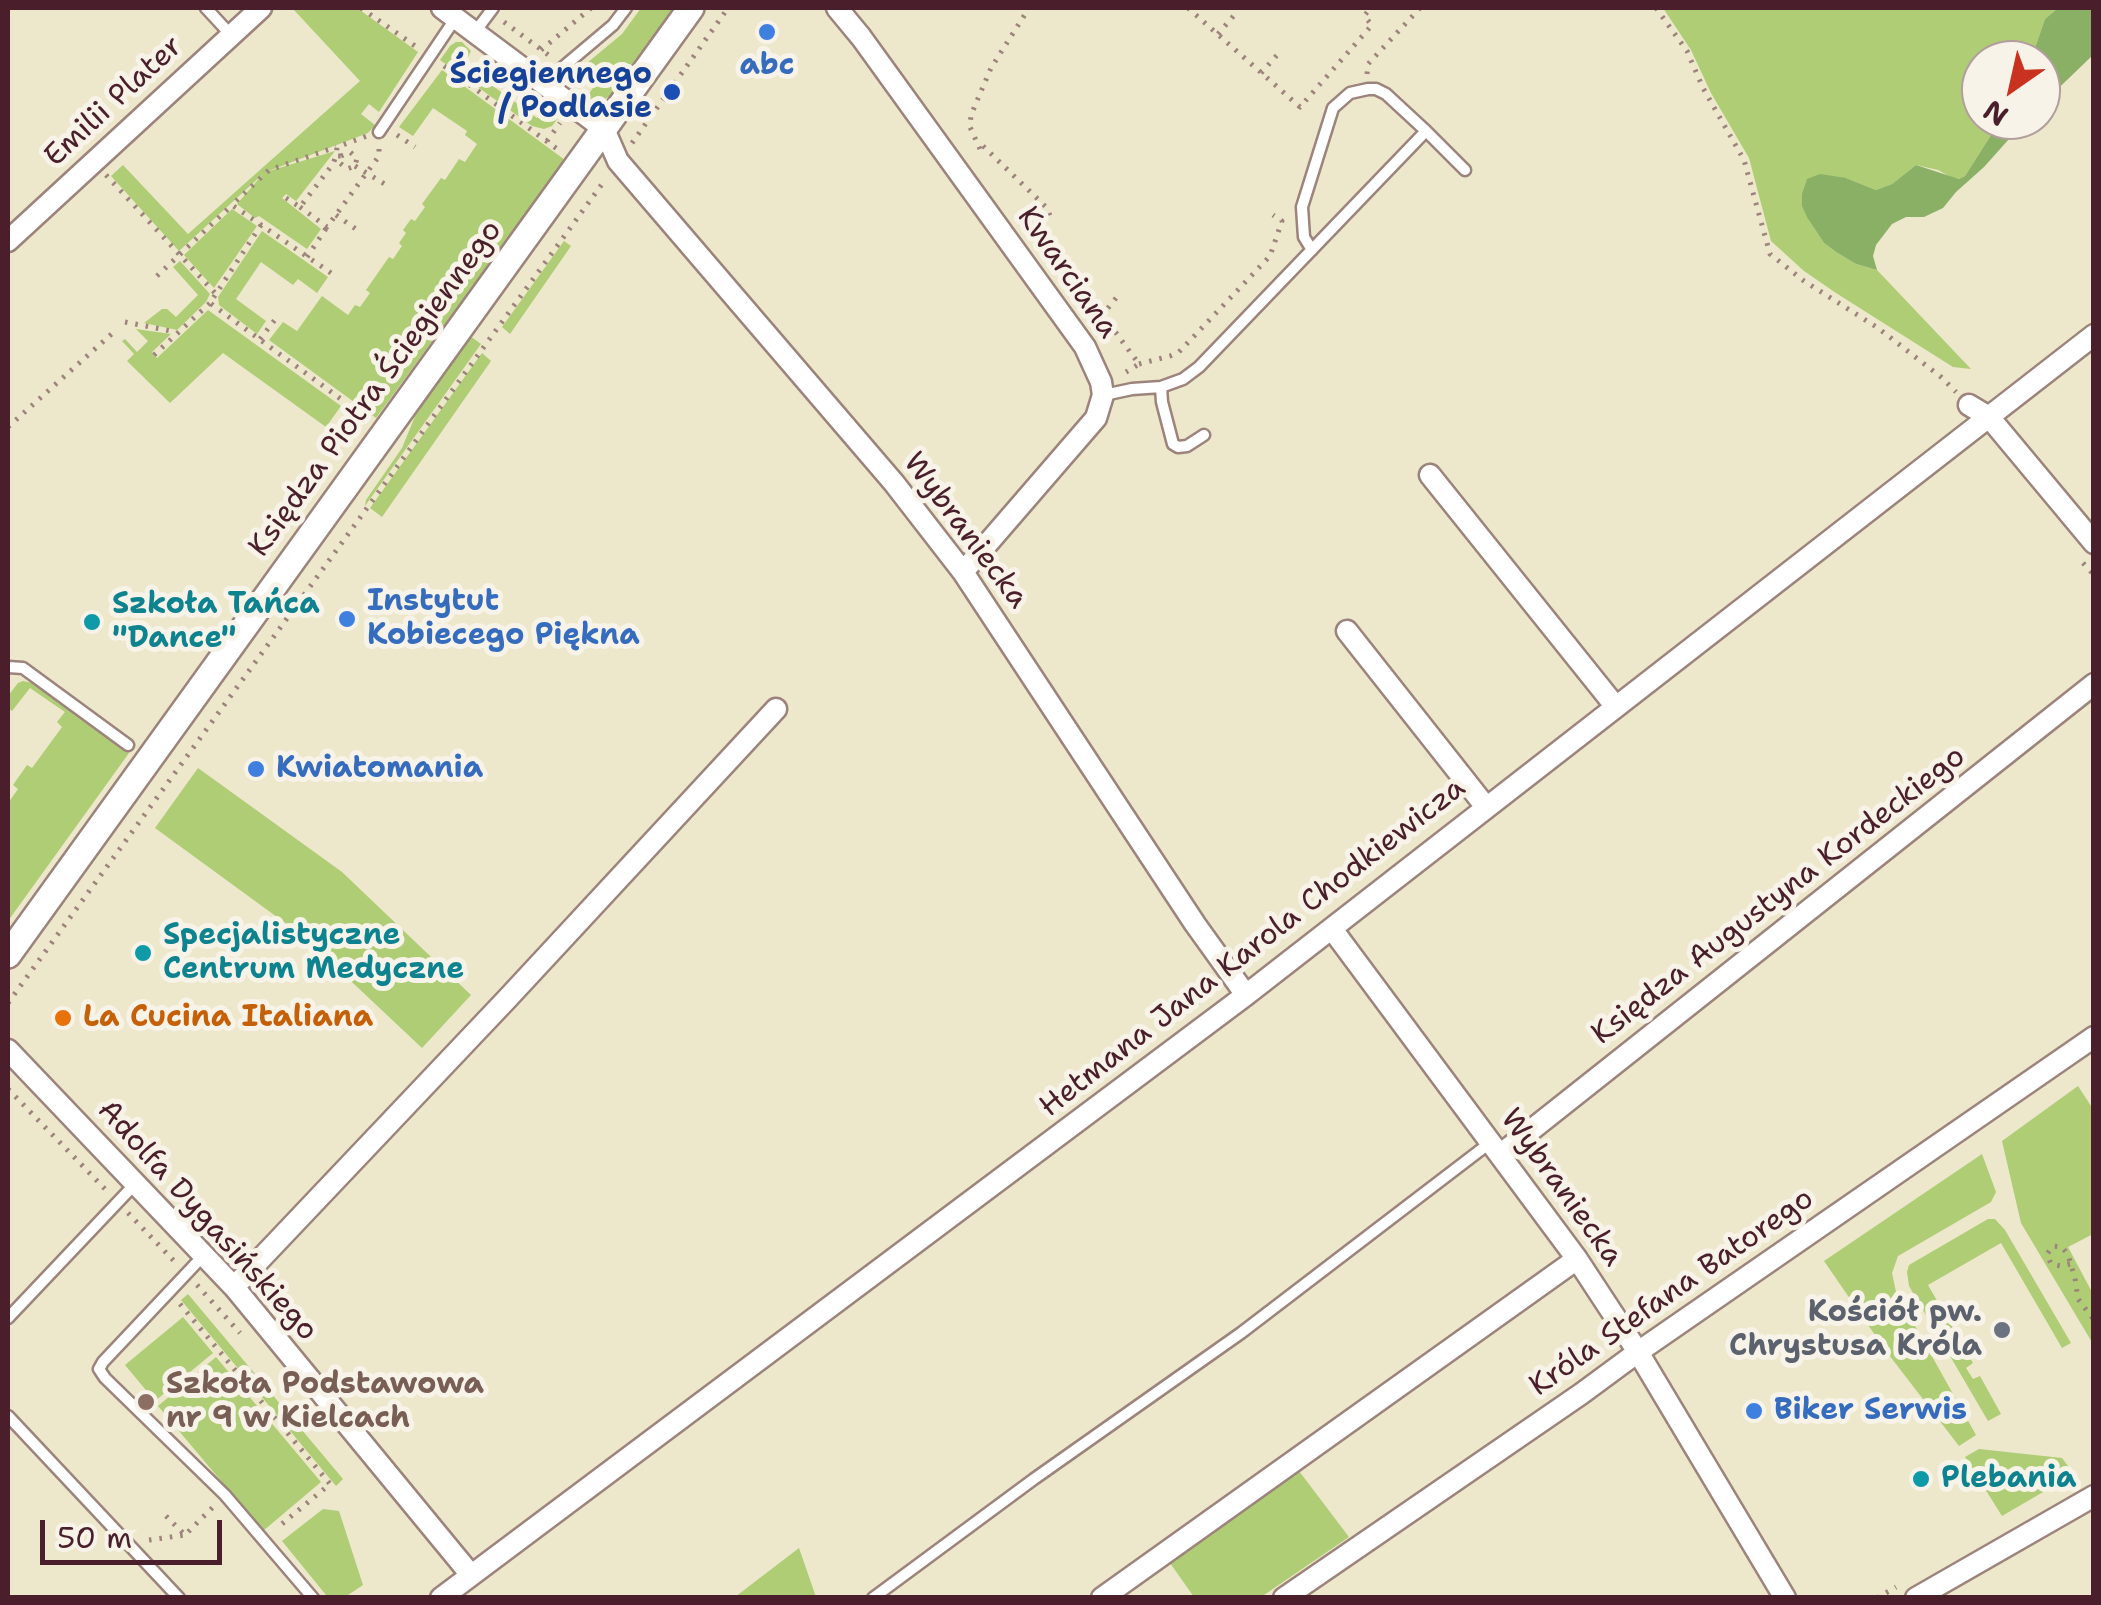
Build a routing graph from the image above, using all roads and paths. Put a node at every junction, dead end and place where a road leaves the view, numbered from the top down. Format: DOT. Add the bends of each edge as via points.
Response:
graph roads {
  1 [pos="206,8"];
  2 [pos="262,8"];
  3 [pos="362,8"];
  4 [pos="591,8"];
  5 [pos="626,8"];
  6 [pos="691,8"];
  7 [pos="728,8"];
  8 [pos="837,8"];
  9 [pos="1030,8"];
  10 [pos="1188,8"];
  11 [pos="1366,8"];
  12 [pos="1420,8"];
  13 [pos="1656,8"];
  14 [pos="494,11"];
  15 [pos="449,13"];
  16 [pos="1236,13"];
  17 [pos="474,32"];
  18 [pos="1218,34"];
  19 [pos="232,35"];
  20 [pos="420,50"];
  21 [pos="541,50"];
  22 [pos="1278,54"];
  23 [pos="557,61"];
  24 [pos="439,63"];
  25 [pos="1261,73"];
  26 [pos="544,84"];
  27 [pos="1365,89"];
  28 [pos="604,129"];
  29 [pos="379,132"];
  30 [pos="1426,132"];
  31 [pos="630,145"];
  32 [pos="337,147"];
  33 [pos="339,156"];
  34 [pos="566,156"];
  35 [pos="94,162"];
  36 [pos="1465,170"];
  37 [pos="366,173"];
  38 [pos="603,182"];
  39 [pos="388,186"];
  40 [pos="286,198"];
  41 [pos="232,205"];
  42 [pos="300,206"];
  43 [pos="336,214"];
  44 [pos="1274,216"];
  45 [pos="1052,221"];
  46 [pos="261,225"];
  47 [pos="327,227"];
  48 [pos="360,232"];
  49 [pos="8,241"];
  50 [pos="1312,250"];
  51 [pos="179,254"];
  52 [pos="307,256"];
  53 [pos="331,273"];
  54 [pos="157,276"];
  55 [pos="216,294"];
  56 [pos="1116,298"];
  57 [pos="210,303"];
  58 [pos="277,318"];
  59 [pos="125,322"];
  60 [pos="116,330"];
  61 [pos="178,332"];
  62 [pos="2094,335"];
  63 [pos="260,340"];
  64 [pos="154,355"];
  65 [pos="1140,364"];
  66 [pos="1116,371"];
  67 [pos="1161,387"];
  68 [pos="1102,395"];
  69 [pos="345,402"];
  70 [pos="1969,405"];
  71 [pos="1989,417"];
  72 [pos="8,427"];
  73 [pos="1204,434"];
  74 [pos="1430,475"];
  75 [pos="2094,543"];
  76 [pos="964,572"];
  77 [pos="1346,631"];
  78 [pos="8,667"];
  79 [pos="2094,684"];
  80 [pos="1616,708"];
  81 [pos="776,709"];
  82 [pos="128,745"];
  83 [pos="1486,807"];
  84 [pos="1332,928"];
  85 [pos="8,955"];
  86 [pos="1246,995"];
  87 [pos="8,1003"];
  88 [pos="2094,1037"];
  89 [pos="8,1050"];
  90 [pos="8,1088"];
  91 [pos="1496,1148"];
  92 [pos="135,1184"];
  93 [pos="118,1202"];
  94 [pos="204,1255"];
  95 [pos="1578,1259"];
  96 [pos="2070,1264"];
  97 [pos="186,1274"];
  98 [pos="234,1287"];
  99 [pos="170,1292"];
  100 [pos="8,1318"];
  101 [pos="2094,1320"];
  102 [pos="243,1337"];
  103 [pos="1638,1352"];
  104 [pos="8,1416"];
  105 [pos="225,1495"];
  106 [pos="2094,1496"];
  107 [pos="166,1516"];
  108 [pos="186,1535"];
  109 [pos="263,1540"];
  110 [pos="126,1544"];
  111 [pos="471,1575"];
  112 [pos="179,1598"];
  113 [pos="313,1598"];
  114 [pos="440,1598"];
  115 [pos="873,1598"];
  116 [pos="1102,1598"];
  117 [pos="1284,1598"];
  118 [pos="1785,1598"];
  119 [pos="1916,1598"];
  1 -- 19 [label="lane"];
  2 -- 19 [label="street, Emilii Plater"];
  3 -- 20 [label="path"];
  4 -- 21 [label="path"];
  5 -- 26 [label="lane"];
  6 -- 28 [label="street, Księdza Piotra Ściegiennego"];
  7 -- 31 [label="path"];
  8 -- 68 [label="street, Kwarciana" via="1086,347"];
  9 -- 45 [label="path" via="992,68 970,127 981,148 1047,208"];
  10 -- 18 [label="path"];
  11 -- 25 [label="path" via="1372,25 1300,107"];
  12 -- 27 [label="path" via="1368,64"];
  13 -- 70 [label="path" via="1687,51 1744,160 1770,254 1878,328"];
  14 -- 17 [label="lane"];
  14 -- 21 [label="path"];
  15 -- 17 [label="street"];
  15 -- 29 [label="lane"];
  16 -- 18 [label="path"];
  17 -- 26 [label="street"];
  18 -- 25 [label="path"];
  19 -- 35 [label="street, Emilii Plater"];
  21 -- 23 [label="path"];
  22 -- 25 [label="path"];
  24 -- 34 [label="path"];
  26 -- 28 [label="street"];
  27 -- 30 [label="lane" via="1386,94"];
  27 -- 50 [label="lane" via="1332,108 1302,207"];
  28 -- 76 [label="street, Wybraniecka" via="618,161"];
  28 -- 85 [label="street, Księdza Piotra Ściegiennego"];
  29 -- 32 [label="path"];
  29 -- 37 [label="path" via="379,156"];
  30 -- 36 [label="lane"];
  30 -- 50 [label="lane"];
  32 -- 33 [label="path"];
  32 -- 41 [label="path" via="269,170"];
  33 -- 37 [label="path" via="347,169"];
  33 -- 42 [label="path"];
  35 -- 49 [label="street, Emilii Plater"];
  35 -- 51 [label="path"];
  37 -- 39 [label="path"];
  37 -- 43 [label="path"];
  38 -- 87 [label="path"];
  40 -- 42 [label="path"];
  41 -- 46 [label="path"];
  41 -- 51 [label="path"];
  42 -- 47 [label="path"];
  43 -- 47 [label="path"];
  43 -- 48 [label="path"];
  44 -- 65 [label="path" via="1282,221 1270,256 1188,344"];
  46 -- 52 [label="path"];
  46 -- 55 [label="path"];
  47 -- 52 [label="path"];
  50 -- 67 [label="lane" via="1198,367"];
  51 -- 54 [label="path"];
  51 -- 55 [label="path"];
  52 -- 53 [label="path"];
  55 -- 57 [label="path"];
  56 -- 65 [label="path" via="1105,318"];
  57 -- 61 [label="path"];
  57 -- 63 [label="path"];
  58 -- 63 [label="path"];
  59 -- 61 [label="path"];
  60 -- 72 [label="path"];
  61 -- 64 [label="path"];
  62 -- 71 [label="street, Hetmana Jana Karola Chodkiewicza"];
  63 -- 69 [label="path"];
  65 -- 66 [label="path"];
  67 -- 68 [label="lane"];
  67 -- 73 [label="lane" via="1174,444 1187,446"];
  68 -- 76 [label="street" via="1096,418"];
  70 -- 71 [label="street"];
  71 -- 75 [label="street"];
  71 -- 80 [label="street, Hetmana Jana Karola Chodkiewicza"];
  74 -- 80 [label="street"];
  76 -- 86 [label="street, Wybraniecka"];
  77 -- 83 [label="street"];
  78 -- 82 [label="lane" via="23,668"];
  79 -- 91 [label="street, Księdza Augustyna Kordeckiego"];
  80 -- 83 [label="street, Hetmana Jana Karola Chodkiewicza"];
  81 -- 98 [label="street"];
  83 -- 84 [label="street, Hetmana Jana Karola Chodkiewicza"];
  84 -- 86 [label="street, Hetmana Jana Karola Chodkiewicza"];
  84 -- 91 [label="street, Wybraniecka"];
  86 -- 111 [label="street, Hetmana Jana Karola Chodkiewicza"];
  88 -- 103 [label="street, Króla Stefana Batorego"];
  89 -- 92 [label="street, Adolfa Dygasińskiego"];
  90 -- 93 [label="path"];
  91 -- 95 [label="street, Wybraniecka"];
  91 -- 115 [label="lane"];
  92 -- 93 [label="lane"];
  92 -- 94 [label="street, Adolfa Dygasińskiego"];
  93 -- 97 [label="path"];
  93 -- 100 [label="lane"];
  94 -- 97 [label="lane"];
  94 -- 98 [label="street, Adolfa Dygasińskiego"];
  95 -- 103 [label="street, Wybraniecka"];
  95 -- 116 [label="street"];
  96 -- 96 [label="path" via="2062,1247 2047,1254 2051,1264"];
  96 -- 101 [label="path" via="2078,1299"];
  97 -- 99 [label="lane"];
  97 -- 102 [label="path"];
  98 -- 111 [label="street, Adolfa Dygasińskiego"];
  99 -- 105 [label="lane" via="100,1370"];
  99 -- 109 [label="path" via="330,1484"];
  103 -- 117 [label="street, Króla Stefana Batorego"];
  103 -- 118 [label="street, Wybraniecka"];
  104 -- 110 [label="lane"];
  105 -- 108 [label="path"];
  105 -- 109 [label="lane"];
  106 -- 119 [label="street"];
  107 -- 108 [label="path"];
  108 -- 110 [label="path"];
  109 -- 113 [label="lane"];
  110 -- 112 [label="lane"];
  111 -- 114 [label="street, Hetmana Jana Karola Chodkiewicza"];
}
